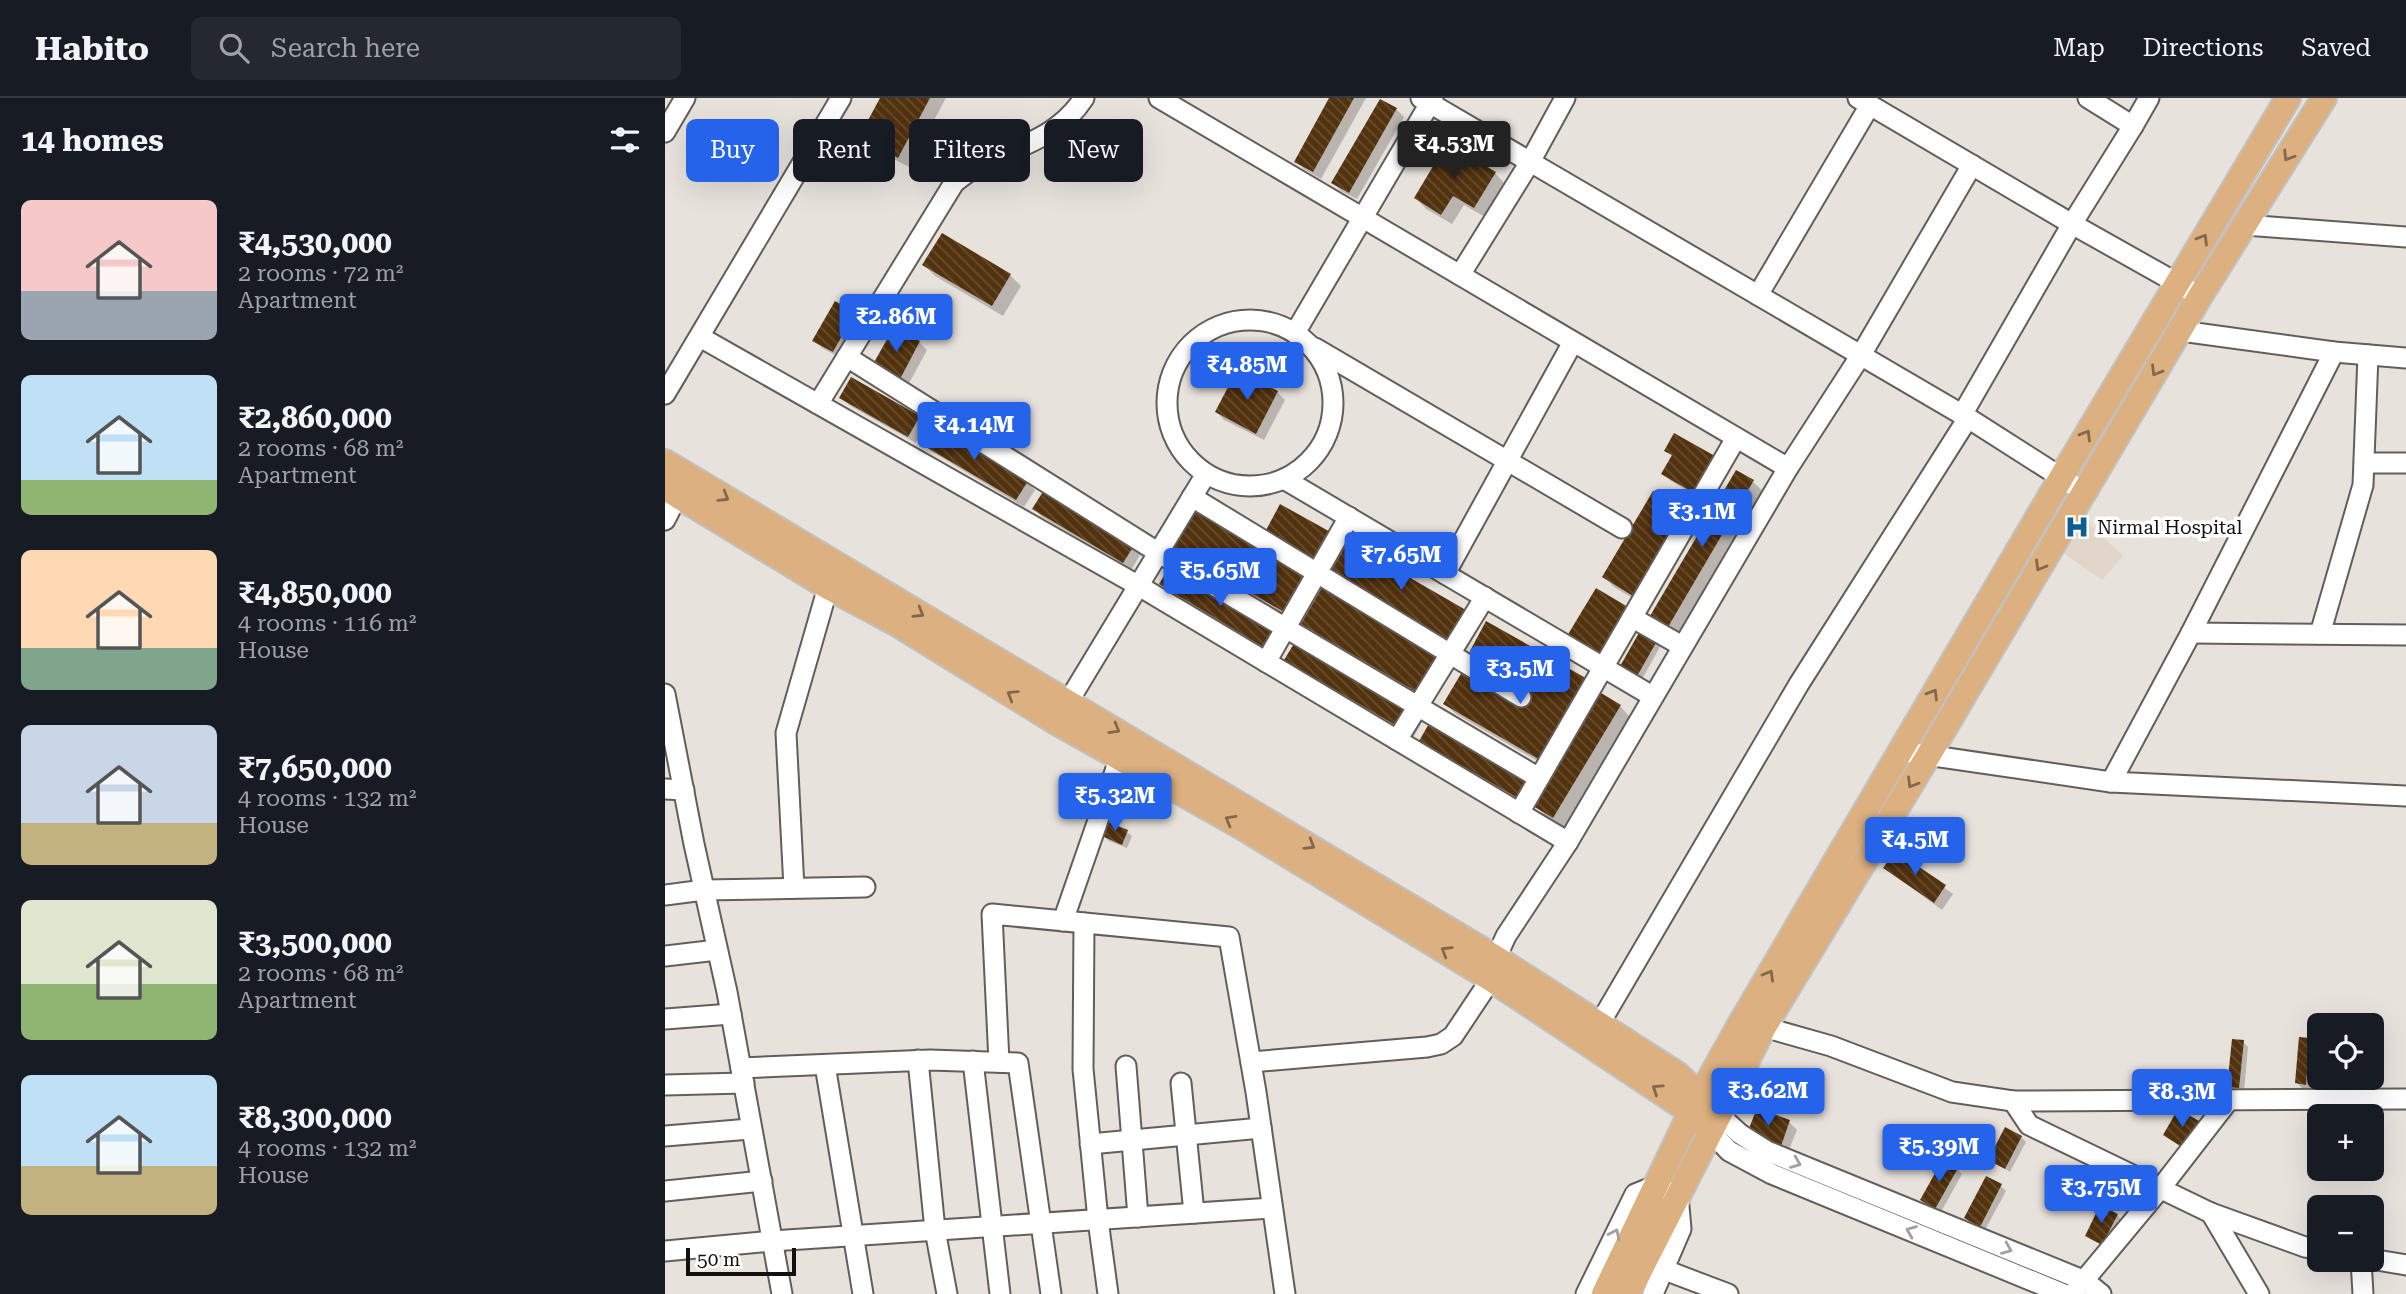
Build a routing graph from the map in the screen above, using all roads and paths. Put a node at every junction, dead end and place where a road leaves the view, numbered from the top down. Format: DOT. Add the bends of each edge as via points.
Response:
graph roads {
  1 [pos="685,98"];
  2 [pos="841,98"];
  3 [pos="1084,98"];
  4 [pos="1159,98"];
  5 [pos="1565,98"];
  6 [pos="2088,98"];
  7 [pos="2149,98"];
  8 [pos="2288,98"];
  9 [pos="2324,98"];
  10 [pos="1428,100"];
  11 [pos="1864,102"];
  12 [pos="2133,125"];
  13 [pos="665,132"];
  14 [pos="1529,162"];
  15 [pos="1972,165"];
  16 [pos="1362,218"];
  17 [pos="2072,224"];
  18 [pos="2245,225"];
  19 [pos="2406,237"];
  20 [pos="1460,275"];
  21 [pos="2176,283"];
  22 [pos="1758,295"];
  23 [pos="2200,296"];
  24 [pos="2181,331"];
  25 [pos="700,337"];
  26 [pos="1302,338"];
  27 [pos="1573,342"];
  28 [pos="2334,352"];
  29 [pos="1861,355"];
  30 [pos="2368,355"];
  31 [pos="847,357"];
  32 [pos="2406,358"];
  33 [pos="665,394"];
  34 [pos="818,404"];
  35 [pos="1965,417"];
  36 [pos="1736,438"];
  37 [pos="1508,459"];
  38 [pos="665,462"];
  39 [pos="2365,463"];
  40 [pos="2406,463"];
  41 [pos="1788,468"];
  42 [pos="1206,474"];
  43 [pos="2060,478"];
  44 [pos="1284,479"];
  45 [pos="677,487"];
  46 [pos="2083,492"];
  47 [pos="1192,497"];
  48 [pos="1349,517"];
  49 [pos="665,520"];
  50 [pos="1622,528"];
  51 [pos="1159,553"];
  52 [pos="1318,572"];
  53 [pos="1445,573"];
  54 [pos="1139,586"];
  55 [pos="828,587"];
  56 [pos="1485,597"];
  57 [pos="1633,618"];
  58 [pos="1286,626"];
  59 [pos="2191,633"];
  60 [pos="2320,634"];
  61 [pos="2406,635"];
  62 [pos="1682,646"];
  63 [pos="1451,653"];
  64 [pos="1266,662"];
  65 [pos="1604,668"];
  66 [pos="665,694"];
  67 [pos="1652,696"];
  68 [pos="1521,697"];
  69 [pos="1419,705"];
  70 [pos="1063,712"];
  71 [pos="1398,740"];
  72 [pos="1899,751"];
  73 [pos="1929,755"];
  74 [pos="1120,757"];
  75 [pos="1539,778"];
  76 [pos="2111,782"];
  77 [pos="674,790"];
  78 [pos="2406,796"];
  79 [pos="1519,813"];
  80 [pos="1568,842"];
  81 [pos="865,887"];
  82 [pos="794,888"];
  83 [pos="704,890"];
  84 [pos="665,895"];
  85 [pos="1063,921"];
  86 [pos="1084,923"];
  87 [pos="717,950"];
  88 [pos="665,957"];
  89 [pos="1494,968"];
  90 [pos="731,1014"];
  91 [pos="665,1019"];
  92 [pos="1600,1023"];
  93 [pos="1753,1024"];
  94 [pos="918,1060"];
  95 [pos="973,1061"];
  96 [pos="999,1062"];
  97 [pos="1251,1062"];
  98 [pos="825,1065"];
  99 [pos="1126,1066"];
  100 [pos="742,1076"];
  101 [pos="1181,1083"];
  102 [pos="665,1085"];
  103 [pos="2406,1099"];
  104 [pos="2229,1100"];
  105 [pos="2013,1101"];
  106 [pos="1696,1104"];
  107 [pos="1714,1123"];
  108 [pos="1261,1128"];
  109 [pos="750,1129"];
  110 [pos="1186,1135"];
  111 [pos="665,1136"];
  112 [pos="1132,1141"];
  113 [pos="1090,1144"];
  114 [pos="762,1181"];
  115 [pos="2160,1189"];
  116 [pos="1666,1190"];
  117 [pos="665,1191"];
  118 [pos="1272,1208"];
  119 [pos="1194,1213"];
  120 [pos="2211,1213"];
  121 [pos="1137,1217"];
  122 [pos="1098,1220"];
  123 [pos="1040,1223"];
  124 [pos="991,1227"];
  125 [pos="935,1230"];
  126 [pos="852,1236"];
  127 [pos="772,1241"];
  128 [pos="2307,1245"];
  129 [pos="665,1251"];
  130 [pos="2384,1261"];
  131 [pos="2406,1265"];
  132 [pos="1665,1270"];
  133 [pos="2362,1272"];
  134 [pos="2079,1287"];
  135 [pos="782,1294"];
  136 [pos="863,1294"];
  137 [pos="947,1294"];
  138 [pos="1000,1294"];
  139 [pos="1051,1294"];
  140 [pos="1108,1294"];
  141 [pos="1285,1294"];
  142 [pos="1586,1294"];
  143 [pos="1604,1294"];
  144 [pos="1628,1294"];
  145 [pos="1653,1294"];
  146 [pos="1728,1294"];
  147 [pos="2064,1294"];
  148 [pos="2101,1294"];
  149 [pos="2259,1294"];
  150 [pos="2363,1294"];
  1 -- 13 [label="street"];
  2 -- 25 [label="street"];
  3 -- 31 [label="street" via="1063,123 954,183"];
  4 -- 16 [label="street"];
  5 -- 14 [label="street"];
  6 -- 12 [label="street"];
  7 -- 12 [label="street"];
  21 -- 8 [label="main road, one-way"];
  9 -- 18 [label="main road, one-way"];
  10 -- 14 [label="street"];
  10 -- 16 [label="street"];
  11 -- 15 [label="street"];
  11 -- 22 [label="street"];
  12 -- 17 [label="street"];
  14 -- 20 [label="street"];
  14 -- 22 [label="street"];
  15 -- 17 [label="street"];
  15 -- 29 [label="street"];
  16 -- 20 [label="street"];
  16 -- 26 [label="street"];
  17 -- 21 [label="street"];
  17 -- 35 [label="street"];
  18 -- 19 [label="street"];
  18 -- 23 [label="main road"];
  20 -- 27 [label="street"];
  21 -- 23 [label="street"];
  43 -- 21 [label="main road, one-way"];
  22 -- 29 [label="street"];
  23 -- 24 [label="main road"];
  24 -- 28 [label="street"];
  24 -- 46 [label="main road, one-way"];
  25 -- 33 [label="street"];
  25 -- 34 [label="street"];
  26 -- 37 [label="street"];
  26 -- 42 [label="street" via="1269,322 1246,320 1218,326 1187,349 1174,369 1167,413 1173,436 1189,460"];
  26 -- 44 [label="street" via="1327,370 1333,411 1328,435 1309,462"];
  27 -- 36 [label="street"];
  27 -- 37 [label="street"];
  28 -- 30 [label="street"];
  28 -- 59 [label="street"];
  29 -- 35 [label="street"];
  29 -- 41 [label="street"];
  30 -- 32 [label="street"];
  30 -- 39 [label="street"];
  31 -- 34 [label="street"];
  31 -- 51 [label="street"];
  34 -- 54 [label="street"];
  35 -- 43 [label="street"];
  35 -- 92 [label="street" via="1799,684"];
  36 -- 41 [label="street"];
  36 -- 57 [label="street"];
  37 -- 50 [label="street"];
  37 -- 53 [label="street"];
  38 -- 45 [label="main road"];
  39 -- 40 [label="street"];
  39 -- 60 [label="street" via="2363,485"];
  41 -- 62 [label="street"];
  42 -- 44 [label="street" via="1237,485 1261,486"];
  42 -- 47 [label="street"];
  43 -- 46 [label="street"];
  72 -- 43 [label="main road, one-way"];
  44 -- 48 [label="street"];
  45 -- 49 [label="street"];
  45 -- 55 [label="main road"];
  45 -- 70 [label="main road, one-way"];
  46 -- 73 [label="main road, one-way"];
  47 -- 51 [label="street"];
  47 -- 52 [label="street"];
  48 -- 52 [label="street"];
  48 -- 53 [label="street"];
  51 -- 54 [label="street"];
  51 -- 58 [label="street"];
  52 -- 58 [label="street"];
  52 -- 63 [label="street"];
  53 -- 56 [label="street"];
  54 -- 64 [label="street"];
  54 -- 70 [label="street"];
  70 -- 55 [label="main road, one-way"];
  55 -- 82 [label="street" via="786,733"];
  56 -- 63 [label="street"];
  56 -- 65 [label="street"];
  57 -- 62 [label="street"];
  57 -- 65 [label="street"];
  58 -- 64 [label="street"];
  58 -- 69 [label="street"];
  59 -- 60 [label="street"];
  59 -- 76 [label="street"];
  60 -- 61 [label="street"];
  62 -- 67 [label="street"];
  63 -- 68 [label="street"];
  63 -- 69 [label="street"];
  64 -- 71 [label="street"];
  65 -- 67 [label="street"];
  65 -- 75 [label="street"];
  66 -- 77 [label="street"];
  67 -- 80 [label="street"];
  69 -- 71 [label="street"];
  69 -- 75 [label="street"];
  70 -- 74 [label="main road"];
  70 -- 89 [label="main road, one-way"];
  71 -- 79 [label="street"];
  72 -- 73 [label="street"];
  93 -- 72 [label="main road, one-way"];
  73 -- 76 [label="street"];
  73 -- 93 [label="main road, one-way"];
  74 -- 85 [label="street"];
  89 -- 74 [label="main road, one-way"];
  75 -- 79 [label="street"];
  76 -- 78 [label="street"];
  77 -- 83 [label="street"];
  79 -- 80 [label="street"];
  80 -- 89 [label="street" via="1506,936"];
  81 -- 82 [label="street"];
  82 -- 83 [label="street"];
  83 -- 84 [label="street"];
  83 -- 87 [label="street"];
  85 -- 86 [label="street"];
  85 -- 96 [label="street" via="992,914"];
  86 -- 97 [label="street" via="1229,937"];
  86 -- 113 [label="street" via="1083,1069"];
  87 -- 88 [label="street"];
  87 -- 90 [label="street"];
  89 -- 92 [label="main road"];
  89 -- 97 [label="street" via="1453,1036 1441,1044"];
  106 -- 89 [label="main road, one-way"];
  90 -- 91 [label="street"];
  90 -- 100 [label="street"];
  92 -- 106 [label="main road" via="1677,1074"];
  93 -- 105 [label="street" via="1831,1046 1952,1092"];
  93 -- 106 [label="main road"];
  93 -- 107 [label="main road"];
  94 -- 95 [label="street"];
  94 -- 98 [label="street"];
  94 -- 125 [label="street"];
  95 -- 96 [label="street"];
  95 -- 124 [label="street"];
  96 -- 123 [label="street" via="1020,1066"];
  97 -- 108 [label="street"];
  98 -- 100 [label="street"];
  98 -- 126 [label="street"];
  99 -- 112 [label="street"];
  100 -- 102 [label="street"];
  100 -- 109 [label="street"];
  101 -- 110 [label="street"];
  103 -- 104 [label="street"];
  104 -- 105 [label="street"];
  104 -- 115 [label="street"];
  105 -- 115 [label="street" via="2029,1125"];
  106 -- 107 [label="main road"];
  106 -- 116 [label="main road"];
  107 -- 116 [label="main road"];
  107 -- 134 [label="street, one-way" via="1767,1151"];
  147 -- 107 [label="street, one-way" via="1772,1174 1729,1151"];
  108 -- 110 [label="street"];
  108 -- 118 [label="street"];
  109 -- 111 [label="street"];
  109 -- 114 [label="street"];
  110 -- 112 [label="street"];
  110 -- 119 [label="street"];
  112 -- 113 [label="street"];
  112 -- 121 [label="street"];
  113 -- 122 [label="street"];
  114 -- 117 [label="street"];
  114 -- 127 [label="street"];
  115 -- 120 [label="street"];
  115 -- 134 [label="street"];
  116 -- 132 [label="street" via="1681,1228"];
  142 -- 116 [label="street, one-way" via="1635,1194"];
  116 -- 143 [label="main road"];
  116 -- 144 [label="main road"];
  118 -- 119 [label="street"];
  118 -- 141 [label="street"];
  119 -- 121 [label="street"];
  120 -- 128 [label="street"];
  120 -- 149 [label="street"];
  121 -- 122 [label="street"];
  122 -- 123 [label="street"];
  122 -- 140 [label="street"];
  123 -- 124 [label="street"];
  123 -- 139 [label="street"];
  124 -- 125 [label="street"];
  124 -- 138 [label="street"];
  125 -- 126 [label="street"];
  125 -- 137 [label="street"];
  126 -- 127 [label="street"];
  126 -- 136 [label="street"];
  127 -- 129 [label="street"];
  127 -- 135 [label="street"];
  130 -- 131 [label="street"];
  132 -- 145 [label="street"];
  132 -- 146 [label="street"];
  133 -- 150 [label="street"];
  134 -- 148 [label="street"];
}
